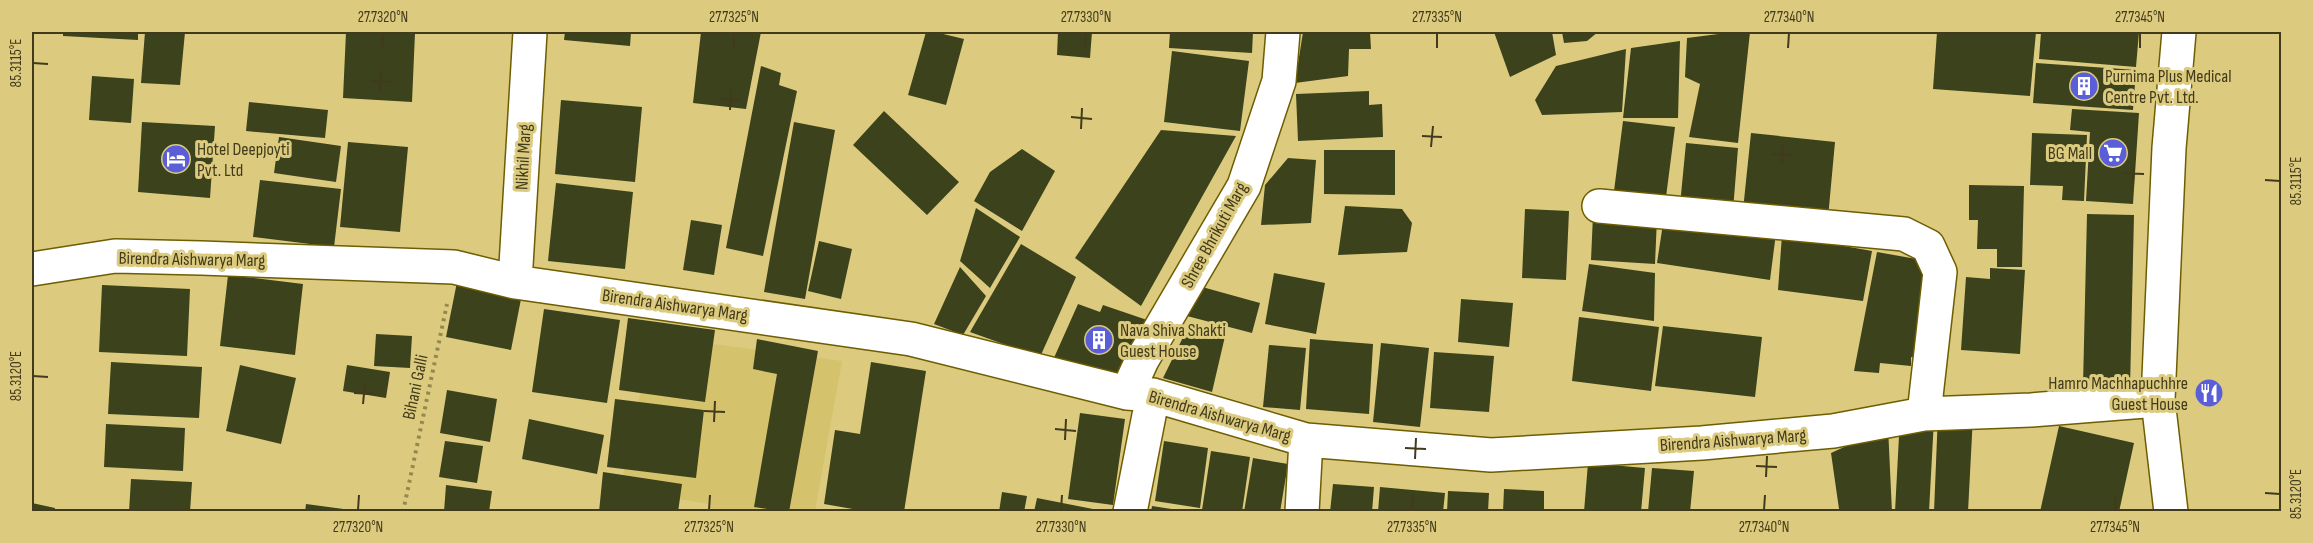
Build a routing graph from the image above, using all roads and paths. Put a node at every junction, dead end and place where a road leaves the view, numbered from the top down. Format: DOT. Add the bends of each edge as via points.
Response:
graph roads {
  1 [pos="530,32"];
  2 [pos="1283,32"];
  3 [pos="2179,32"];
  4 [pos="1599,207"];
  5 [pos="454,267"];
  6 [pos="32,268"];
  7 [pos="515,282"];
  8 [pos="1140,394"];
  9 [pos="2158,400"];
  10 [pos="1924,414"];
  11 [pos="1306,440"];
  12 [pos="403,512"];
  13 [pos="1130,512"];
  14 [pos="1302,512"];
  15 [pos="2171,512"];
  1 -- 7 [label="street, Nikhil Marg"];
  2 -- 8 [label="street, Shree Bhrikuti Marg" via="1279,81 1244,186 1142,360"];
  3 -- 9 [label="street" via="2169,148"];
  4 -- 10 [label="street" via="1904,234 1928,246 1940,272"];
  5 -- 6 [label="street, Birendra Aishwarya Marg" via="115,256"];
  5 -- 7 [label="street, Birendra Aishwarya Marg"];
  5 -- 12 [label="path, Bihani Galli"];
  7 -- 8 [label="street, Birendra Aishwarya Marg" via="911,339"];
  8 -- 11 [label="street, Birendra Aishwarya Marg"];
  8 -- 13 [label="street, Shree Bhrikuti Marg"];
  9 -- 10 [label="street, Birendra Aishwarya Marg"];
  9 -- 15 [label="street"];
  10 -- 11 [label="street, Birendra Aishwarya Marg" via="1821,433 1491,455"];
  11 -- 14 [label="street, Birendra Aishwarya Marg"];
}
